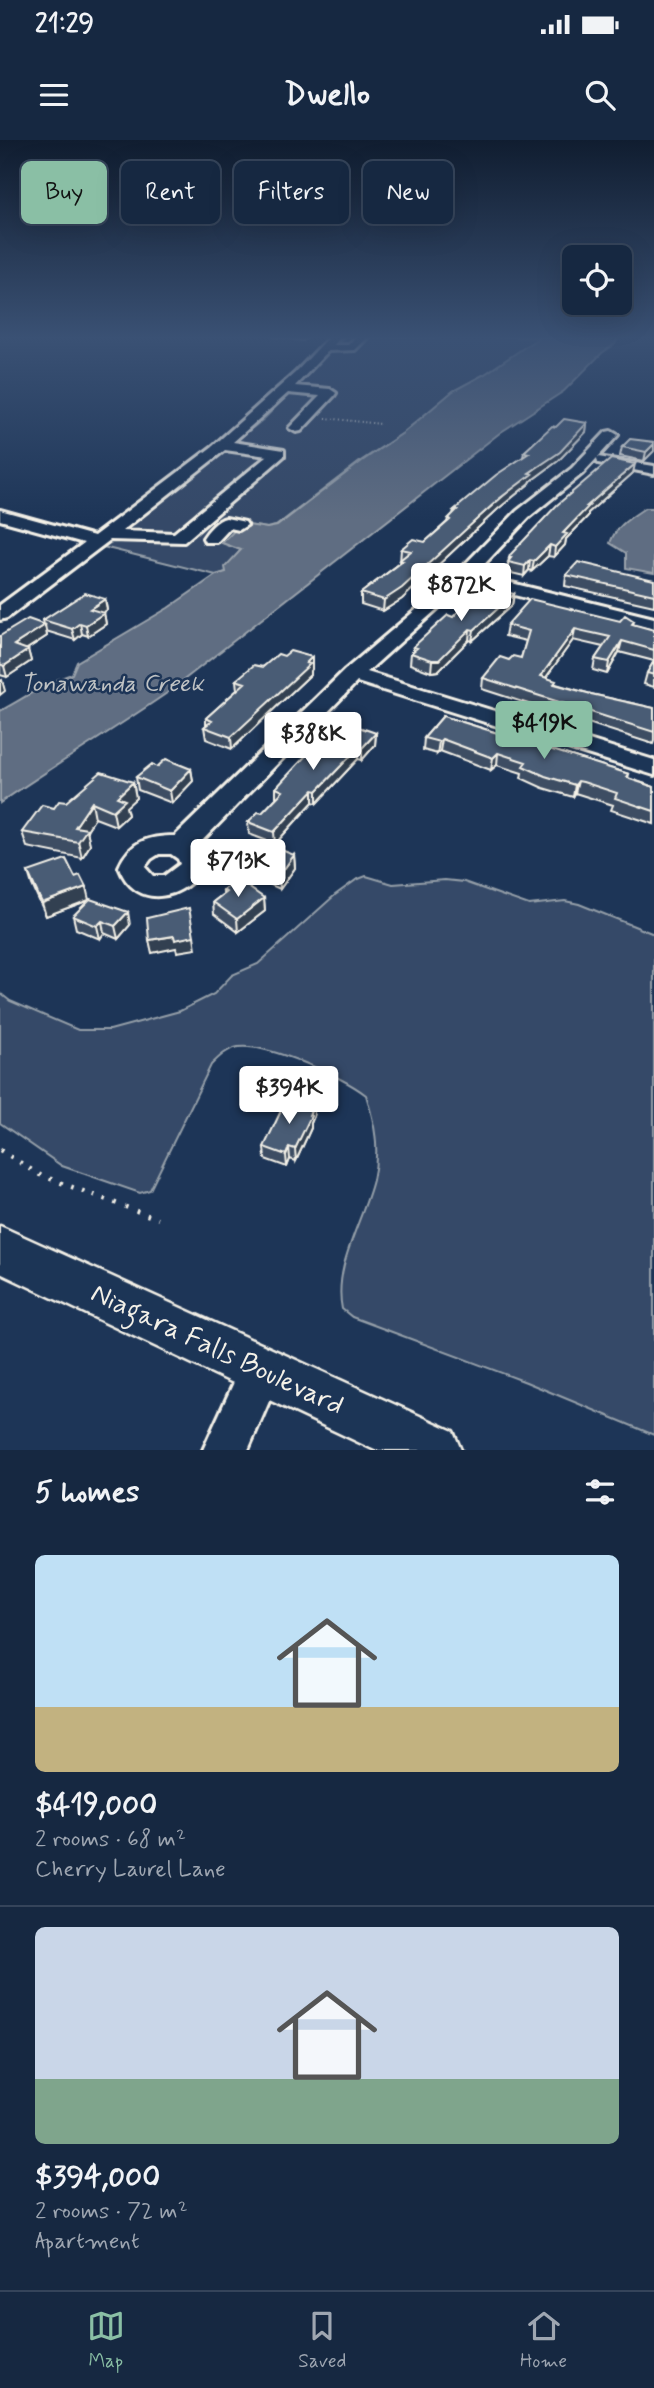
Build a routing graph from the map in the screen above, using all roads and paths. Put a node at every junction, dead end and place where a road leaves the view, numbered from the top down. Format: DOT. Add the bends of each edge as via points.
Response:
graph roads {
  1 [pos="278,397"];
  2 [pos="326,397"];
  3 [pos="261,412"];
  4 [pos="326,418"];
  5 [pos="381,424"];
  6 [pos="611,435"];
  7 [pos="222,445"];
  8 [pos="590,458"];
  9 [pos="654,470"];
  10 [pos="0,515"];
  11 [pos="192,527"];
  12 [pos="226,532"];
  13 [pos="99,538"];
  14 [pos="463,577"];
  15 [pos="0,614"];
  16 [pos="654,624"];
  17 [pos="352,674"];
  18 [pos="654,768"];
  19 [pos="180,847"];
  20 [pos="0,1150"];
  21 [pos="159,1219"];
  22 [pos="0,1249"];
  23 [pos="261,1371"];
  24 [pos="225,1450"];
  25 [pos="434,1450"];
  1 -- 3 [label="street"];
  2 -- 3 [label="street" via="301,422"];
  3 -- 7 [label="street"];
  4 -- 5 [label="path"];
  6 -- 8 [label="street"];
  7 -- 11 [label="street" via="279,453"];
  7 -- 13 [label="street"];
  8 -- 9 [label="street"];
  8 -- 14 [label="street" via="522,515"];
  10 -- 13 [label="street"];
  11 -- 12 [label="street"];
  11 -- 13 [label="street" via="178,538"];
  13 -- 15 [label="street"];
  14 -- 16 [label="street"];
  14 -- 17 [label="street"];
  17 -- 18 [label="street"];
  17 -- 19 [label="street"];
  20 -- 21 [label="path" via="40,1175"];
  22 -- 23 [label="main road, Niagara Falls Boulevard"];
  23 -- 24 [label="street"];
  23 -- 25 [label="main road, Niagara Falls Boulevard"];
}
